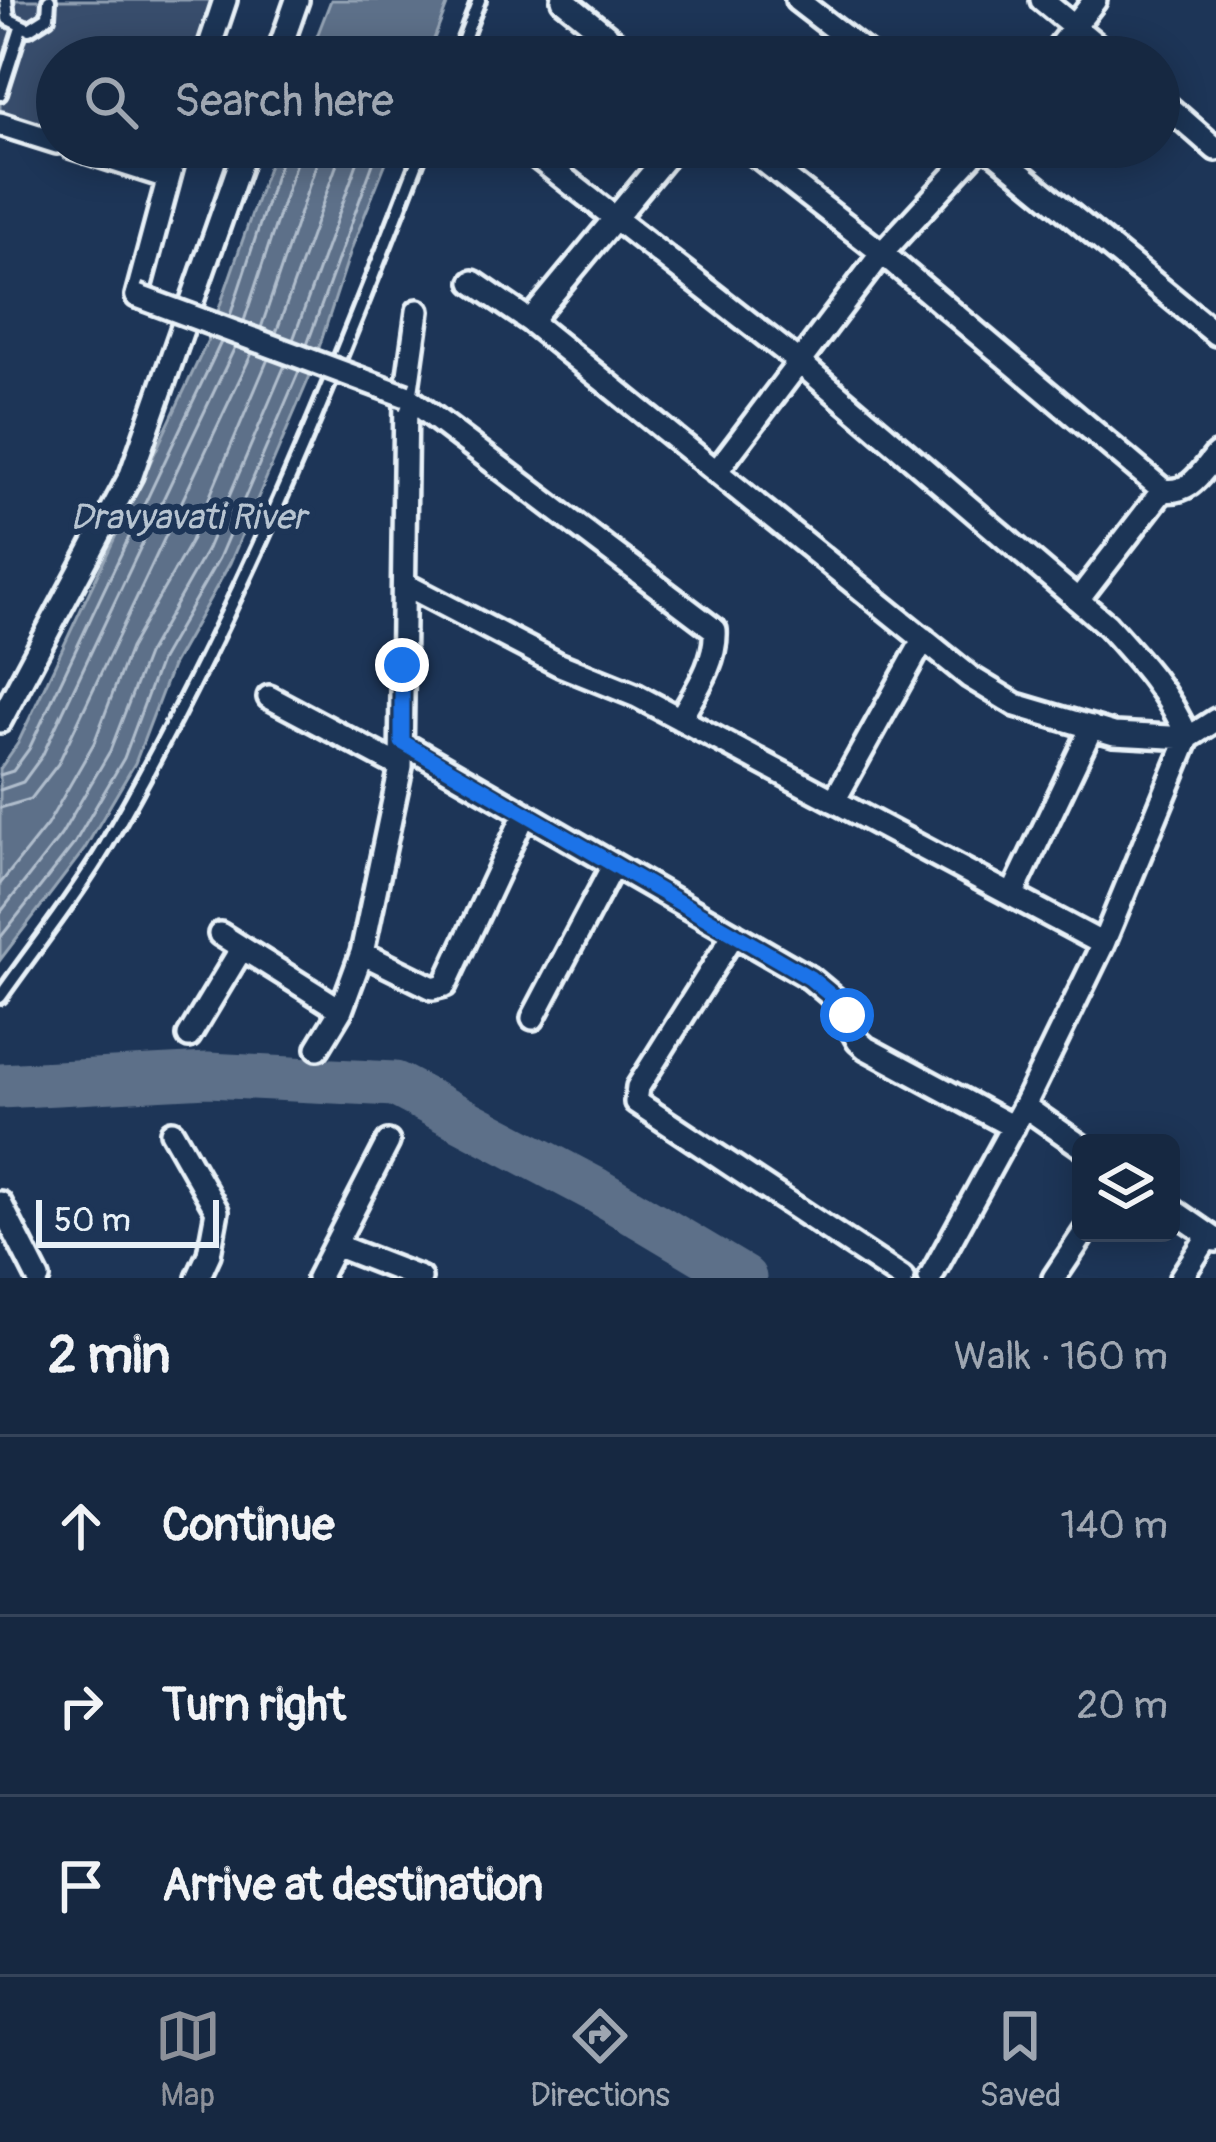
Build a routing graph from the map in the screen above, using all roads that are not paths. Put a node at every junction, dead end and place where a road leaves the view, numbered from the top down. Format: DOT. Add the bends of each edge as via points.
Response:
graph roads {
  1 [pos="6,0"];
  2 [pos="50,0"];
  3 [pos="225,0"];
  4 [pos="297,0"];
  5 [pos="479,0"];
  6 [pos="562,0"];
  7 [pos="797,0"];
  8 [pos="1042,0"];
  9 [pos="1095,0"];
  10 [pos="1075,25"];
  11 [pos="21,28"];
  12 [pos="213,36"];
  13 [pos="285,36"];
  14 [pos="465,36"];
  15 [pos="607,36"];
  16 [pos="844,36"];
  17 [pos="1067,36"];
  18 [pos="1088,36"];
  19 [pos="0,94"];
  20 [pos="1180,117"];
  21 [pos="0,124"];
  22 [pos="36,135"];
  23 [pos="1216,149"];
  24 [pos="139,168"];
  25 [pos="170,168"];
  26 [pos="239,168"];
  27 [pos="415,168"];
  28 [pos="552,168"];
  29 [pos="657,168"];
  30 [pos="773,168"];
  31 [pos="964,168"];
  32 [pos="1011,168"];
  33 [pos="167,177"];
  34 [pos="617,218"];
  35 [pos="882,254"];
  36 [pos="473,282"];
  37 [pos="418,310"];
  38 [pos="530,321"];
  39 [pos="1214,328"];
  40 [pos="798,361"];
  41 [pos="406,396"];
  42 [pos="1216,455"];
  43 [pos="716,472"];
  44 [pos="1163,490"];
  45 [pos="406,585"];
  46 [pos="1078,600"];
  47 [pos="923,639"];
  48 [pos="269,698"];
  49 [pos="680,719"];
  50 [pos="1216,720"];
  51 [pos="0,721"];
  52 [pos="1092,727"];
  53 [pos="1188,738"];
  54 [pos="402,742"];
  55 [pos="401,766"];
  56 [pos="834,801"];
  57 [pos="524,816"];
  58 [pos="613,866"];
  59 [pos="1012,895"];
  60 [pos="220,934"];
  61 [pos="734,934"];
  62 [pos="1103,944"];
  63 [pos="242,948"];
  64 [pos="362,953"];
  65 [pos="0,997"];
  66 [pos="341,1010"];
  67 [pos="533,1018"];
  68 [pos="189,1036"];
  69 [pos="318,1048"];
  70 [pos="1024,1106"];
  71 [pos="1013,1127"];
  72 [pos="172,1132"];
  73 [pos="1072,1140"];
  74 [pos="388,1142"];
  75 [pos="0,1203"];
  76 [pos="1180,1215"];
  77 [pos="1212,1237"];
  78 [pos="1078,1242"];
  79 [pos="335,1245"];
  80 [pos="38,1278"];
  81 [pos="198,1278"];
  82 [pos="318,1278"];
  83 [pos="420,1278"];
  84 [pos="902,1278"];
  85 [pos="930,1278"];
  86 [pos="1054,1278"];
  87 [pos="1180,1278"];
  1 -- 11 [label="lane" via="8,19"];
  2 -- 11 [label="lane" via="43,23"];
  3 -- 12 [label="street"];
  4 -- 13 [label="street"];
  5 -- 14 [label="lane"];
  6 -- 15 [label="street"];
  7 -- 16 [label="street"];
  8 -- 10 [label="street"];
  9 -- 10 [label="street"];
  10 -- 17 [label="street"];
  10 -- 18 [label="street"];
  11 -- 19 [label="lane"];
  20 -- 23 [label="street"];
  21 -- 22 [label="street"];
  24 -- 33 [label="street"];
  25 -- 33 [label="street"];
  26 -- 51 [label="street" via="131,475"];
  27 -- 65 [label="lane" via="212,652 102,851"];
  28 -- 34 [label="street"];
  29 -- 34 [label="street"];
  30 -- 35 [label="street"];
  31 -- 35 [label="street"];
  32 -- 39 [label="street"];
  33 -- 41 [label="street, bridge" via="137,296"];
  34 -- 38 [label="street"];
  34 -- 40 [label="street"];
  35 -- 40 [label="street"];
  35 -- 44 [label="street"];
  36 -- 38 [label="street"];
  37 -- 41 [label="street"];
  38 -- 43 [label="street"];
  40 -- 43 [label="street"];
  40 -- 46 [label="street"];
  41 -- 45 [label="street"];
  41 -- 49 [label="street" via="715,630 703,680"];
  42 -- 44 [label="street" via="1189,487"];
  43 -- 47 [label="street"];
  44 -- 46 [label="street"];
  45 -- 49 [label="street"];
  45 -- 54 [label="street"];
  46 -- 53 [label="street" via="1150,674"];
  47 -- 52 [label="street" via="1016,705"];
  47 -- 56 [label="street"];
  48 -- 55 [label="street"];
  49 -- 56 [label="street"];
  50 -- 53 [label="street"];
  52 -- 53 [label="street"];
  52 -- 59 [label="street"];
  53 -- 62 [label="street"];
  54 -- 55 [label="street"];
  54 -- 57 [label="street"];
  55 -- 64 [label="street"];
  56 -- 59 [label="street"];
  57 -- 58 [label="street"];
  57 -- 64 [label="street" via="445,985 434,988"];
  58 -- 61 [label="street"];
  58 -- 67 [label="street"];
  59 -- 62 [label="street"];
  60 -- 63 [label="street"];
  61 -- 71 [label="street" via="834,998 866,1048"];
  61 -- 84 [label="street" via="636,1102"];
  62 -- 70 [label="street"];
  63 -- 66 [label="street"];
  63 -- 68 [label="street"];
  64 -- 66 [label="street"];
  66 -- 69 [label="street"];
  70 -- 71 [label="street"];
  70 -- 73 [label="street"];
  71 -- 85 [label="street"];
  72 -- 81 [label="street" via="217,1211"];
  74 -- 79 [label="street"];
  75 -- 80 [label="street"];
  76 -- 77 [label="street"];
  77 -- 87 [label="street"];
  78 -- 86 [label="street"];
  79 -- 82 [label="street"];
  79 -- 83 [label="street"];
}
